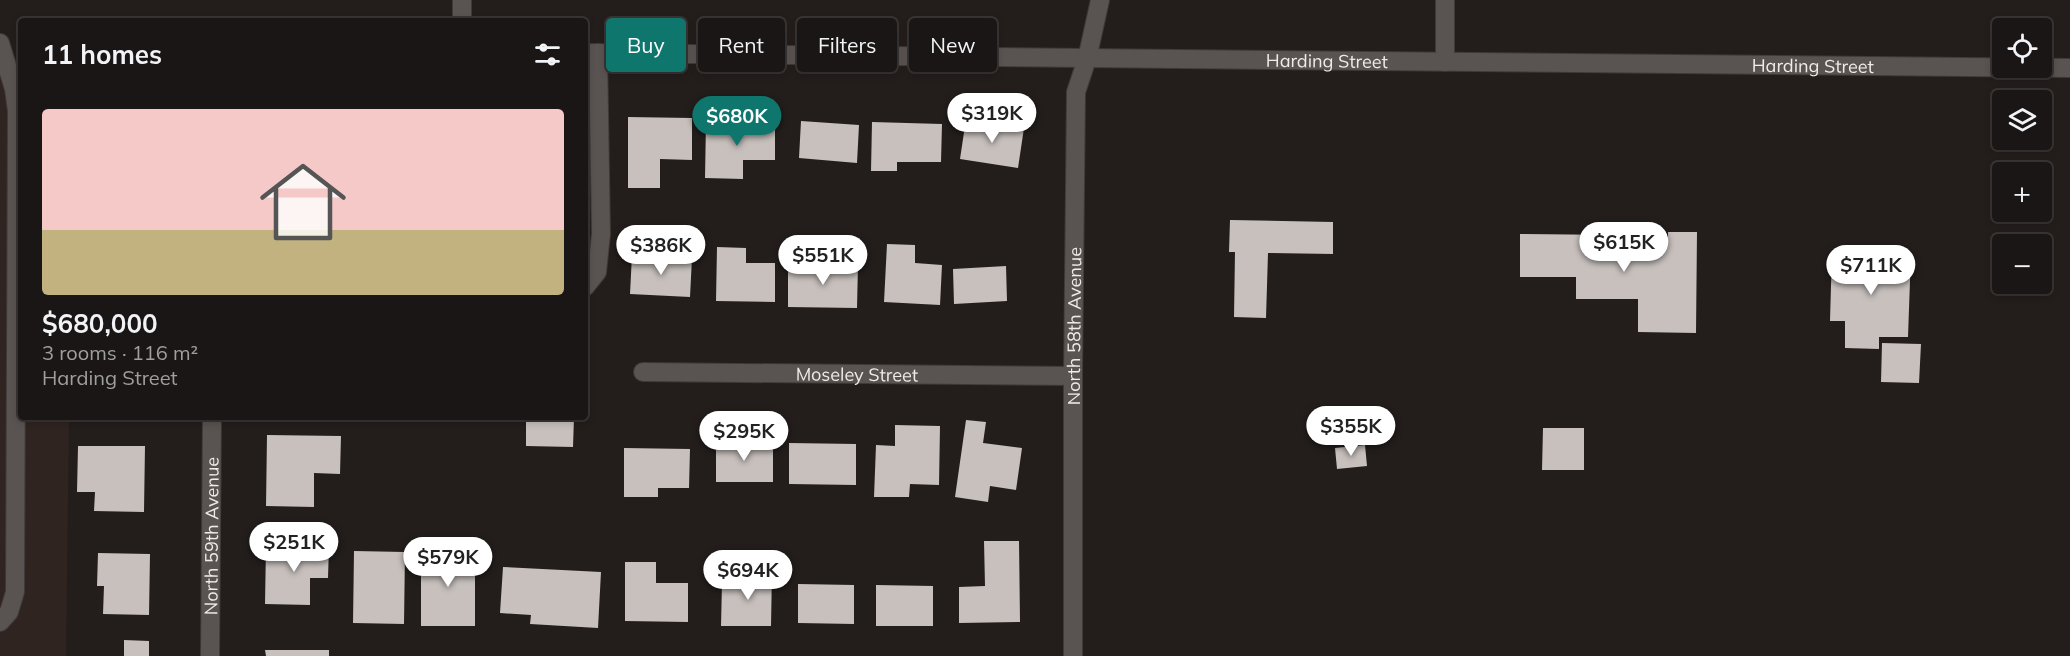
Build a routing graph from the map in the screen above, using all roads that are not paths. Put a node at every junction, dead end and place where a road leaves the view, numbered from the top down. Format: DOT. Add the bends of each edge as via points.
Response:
graph roads {
  1 [pos="462,0"];
  2 [pos="1100,0"];
  3 [pos="1445,0"];
  4 [pos="462,18"];
  5 [pos="0,43"];
  6 [pos="591,53"];
  7 [pos="1087,59"];
  8 [pos="1445,62"];
  9 [pos="2070,68"];
  10 [pos="8,137"];
  11 [pos="588,284"];
  12 [pos="643,372"];
  13 [pos="1073,376"];
  14 [pos="212,420"];
  15 [pos="0,622"];
  16 [pos="210,656"];
  17 [pos="1073,656"];
  1 -- 4 [label="street"];
  2 -- 7 [label="street, North 58th Avenue"];
  3 -- 8 [label="street"];
  5 -- 10 [label="street" via="17,111"];
  6 -- 7 [label="street, Harding Street"];
  6 -- 11 [label="street" via="601,234 597,273"];
  7 -- 8 [label="street, Harding Street"];
  7 -- 13 [label="street, North 58th Avenue" via="1076,92"];
  8 -- 9 [label="street, Harding Street"];
  10 -- 15 [label="street" via="15,592 9,612"];
  12 -- 13 [label="street, Moseley Street"];
  13 -- 17 [label="street, North 58th Avenue"];
  14 -- 16 [label="street, North 59th Avenue"];
}
